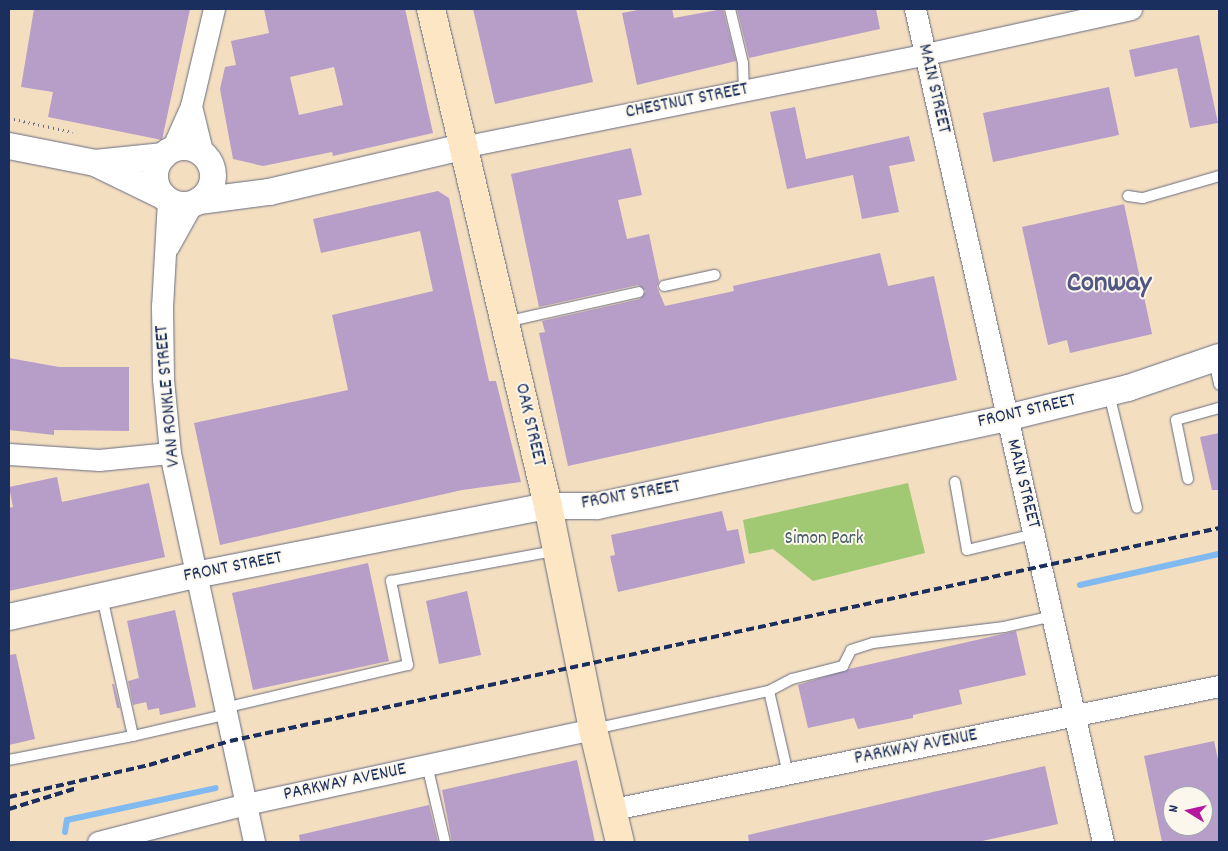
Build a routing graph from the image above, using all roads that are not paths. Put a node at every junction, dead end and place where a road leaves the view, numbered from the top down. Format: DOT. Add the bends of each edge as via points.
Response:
graph roads {
  1 [pos="214,9"];
  2 [pos="431,9"];
  3 [pos="730,9"];
  4 [pos="915,9"];
  5 [pos="1131,9"];
  6 [pos="926,54"];
  7 [pos="744,91"];
  8 [pos="191,106"];
  9 [pos="9,146"];
  10 [pos="462,148"];
  11 [pos="167,153"];
  12 [pos="207,159"];
  13 [pos="94,163"];
  14 [pos="1219,176"];
  15 [pos="244,195"];
  16 [pos="1128,196"];
  17 [pos="181,200"];
  18 [pos="715,275"];
  19 [pos="664,286"];
  20 [pos="639,292"];
  21 [pos="504,322"];
  22 [pos="1218,367"];
  23 [pos="1109,393"];
  24 [pos="1219,408"];
  25 [pos="1006,418"];
  26 [pos="170,453"];
  27 [pos="9,454"];
  28 [pos="1188,479"];
  29 [pos="954,482"];
  30 [pos="548,506"];
  31 [pos="1137,508"];
  32 [pos="1034,534"];
  33 [pos="556,551"];
  34 [pos="195,575"];
  35 [pos="102,596"];
  36 [pos="1053,616"];
  37 [pos="9,617"];
  38 [pos="1219,686"];
  39 [pos="769,691"];
  40 [pos="224,711"];
  41 [pos="1076,716"];
  42 [pos="593,729"];
  43 [pos="133,736"];
  44 [pos="9,760"];
  45 [pos="427,765"];
  46 [pos="788,774"];
  47 [pos="246,804"];
  48 [pos="613,810"];
  49 [pos="98,842"];
  50 [pos="254,842"];
  51 [pos="445,842"];
  52 [pos="620,842"];
  53 [pos="1103,842"];
  1 -- 8 [label="street"];
  2 -- 10 [label="main road, OAK STREET"];
  3 -- 7 [label="lane" via="743,62"];
  4 -- 6 [label="street, MAIN STREET"];
  5 -- 6 [label="street, CHESTNUT STREET"];
  6 -- 7 [label="street, CHESTNUT STREET"];
  6 -- 25 [label="street, MAIN STREET"];
  7 -- 10 [label="street, CHESTNUT STREET"];
  8 -- 11 [label="street"];
  8 -- 12 [label="street"];
  9 -- 13 [label="street"];
  10 -- 15 [label="street, CHESTNUT STREET"];
  10 -- 21 [label="main road, OAK STREET"];
  11 -- 12 [label="street" via="188,148"];
  11 -- 13 [label="street"];
  11 -- 17 [label="street" via="158,163 155,180"];
  12 -- 15 [label="street"];
  12 -- 17 [label="street" via="210,188"];
  13 -- 17 [label="street"];
  14 -- 16 [label="lane" via="1143,198"];
  15 -- 17 [label="street, CHESTNUT STREET"];
  17 -- 26 [label="street, VAN RONKLE STREET" via="166,251 162,306 163,379"];
  18 -- 19 [label="lane"];
  20 -- 21 [label="lane"];
  21 -- 30 [label="main road, OAK STREET"];
  22 -- 23 [label="street, FRONT STREET"];
  23 -- 25 [label="street, FRONT STREET"];
  23 -- 31 [label="lane"];
  24 -- 28 [label="lane" via="1176,420"];
  25 -- 30 [label="street, FRONT STREET" via="597,506"];
  25 -- 32 [label="street, MAIN STREET"];
  26 -- 27 [label="street" via="99,460"];
  26 -- 34 [label="street, VAN RONKLE STREET"];
  29 -- 32 [label="lane" via="967,550"];
  30 -- 33 [label="main road, OAK STREET"];
  30 -- 34 [label="street, FRONT STREET"];
  32 -- 36 [label="street, MAIN STREET"];
  33 -- 40 [label="lane" via="391,581 408,665"];
  33 -- 42 [label="main road, OAK STREET"];
  34 -- 35 [label="street, FRONT STREET"];
  34 -- 40 [label="street, VAN RONKLE STREET"];
  35 -- 37 [label="street, FRONT STREET"];
  35 -- 43 [label="lane"];
  36 -- 39 [label="lane" via="1004,627 975,628 873,643 851,650 843,666 792,679"];
  36 -- 41 [label="street, MAIN STREET"];
  38 -- 41 [label="street, PARKWAY AVENUE"];
  39 -- 42 [label="lane"];
  39 -- 46 [label="lane"];
  40 -- 43 [label="lane"];
  40 -- 47 [label="street, VAN RONKLE STREET"];
  41 -- 46 [label="street, PARKWAY AVENUE"];
  41 -- 53 [label="street, MAIN STREET"];
  42 -- 45 [label="street, PARKWAY AVENUE"];
  42 -- 48 [label="main road, OAK STREET"];
  43 -- 44 [label="lane"];
  45 -- 47 [label="street, PARKWAY AVENUE"];
  45 -- 51 [label="lane"];
  46 -- 48 [label="street, PARKWAY AVENUE"];
  47 -- 49 [label="street, PARKWAY AVENUE"];
  47 -- 50 [label="street, VAN RONKLE STREET"];
  48 -- 52 [label="main road, OAK STREET"];
}
